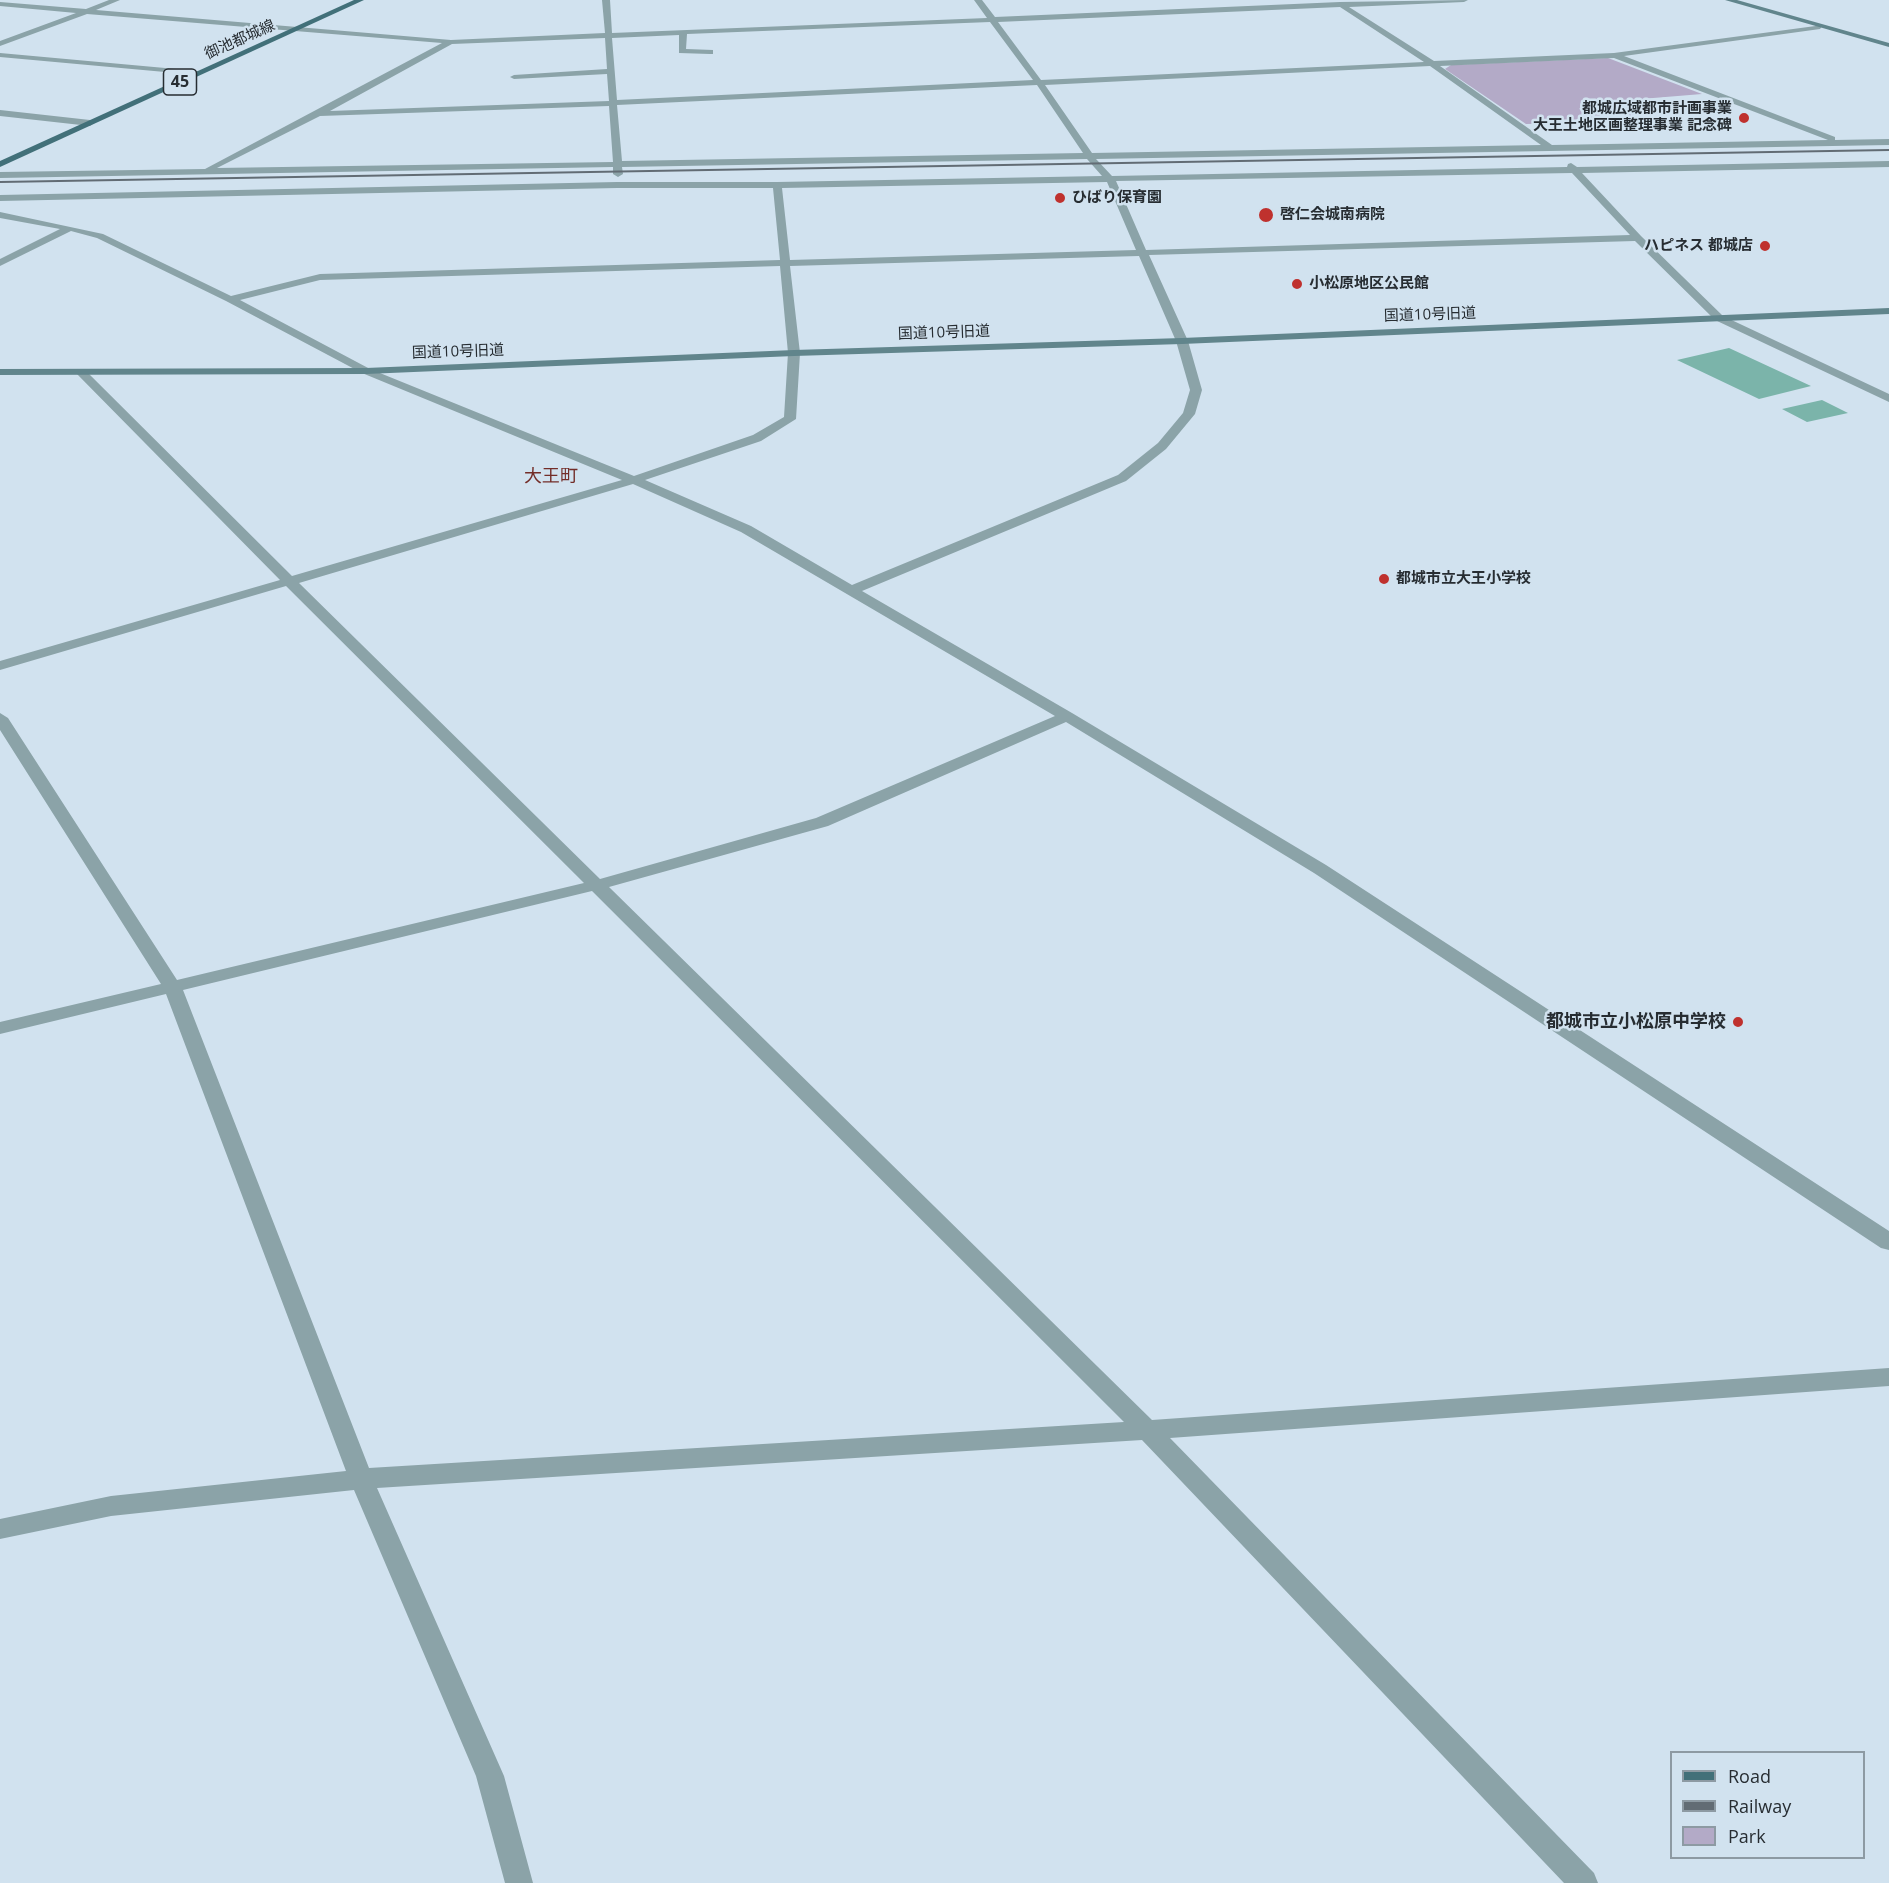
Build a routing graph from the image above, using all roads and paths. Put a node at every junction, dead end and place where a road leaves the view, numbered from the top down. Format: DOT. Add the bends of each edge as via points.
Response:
graph roads {
  1 [pos="116,0"];
  2 [pos="360,0"];
  3 [pos="606,0"];
  4 [pos="978,0"];
  5 [pos="1464,0"];
  6 [pos="1729,0"];
  7 [pos="1337,3"];
  8 [pos="0,4"];
  9 [pos="86,11"];
  10 [pos="991,19"];
  11 [pos="1820,27"];
  12 [pos="294,30"];
  13 [pos="683,33"];
  14 [pos="609,36"];
  15 [pos="450,42"];
  16 [pos="0,44"];
  17 [pos="1889,45"];
  18 [pos="710,52"];
  19 [pos="0,55"];
  20 [pos="1614,55"];
  21 [pos="1431,63"];
  22 [pos="612,71"];
  23 [pos="198,73"];
  24 [pos="514,76"];
  25 [pos="1038,81"];
  26 [pos="614,102"];
  27 [pos="0,113"];
  28 [pos="318,114"];
  29 [pos="90,123"];
  30 [pos="1889,142"];
  31 [pos="1841,143"];
  32 [pos="1549,147"];
  33 [pos="1089,156"];
  34 [pos="619,163"];
  35 [pos="0,164"];
  36 [pos="1873,164"];
  37 [pos="1889,164"];
  38 [pos="1576,170"];
  39 [pos="205,171"];
  40 [pos="0,175"];
  41 [pos="1889,176"];
  42 [pos="1110,178"];
  43 [pos="617,185"];
  44 [pos="777,185"];
  45 [pos="0,198"];
  46 [pos="0,215"];
  47 [pos="70,228"];
  48 [pos="1638,238"];
  49 [pos="1145,253"];
  50 [pos="0,263"];
  51 [pos="784,264"];
  52 [pos="230,299"];
  53 [pos="1889,311"];
  54 [pos="1719,318"];
  55 [pos="1182,341"];
  56 [pos="794,353"];
  57 [pos="366,371"];
  58 [pos="0,372"];
  59 [pos="81,372"];
  60 [pos="1889,398"];
  61 [pos="634,480"];
  62 [pos="290,582"];
  63 [pos="852,590"];
  64 [pos="0,666"];
  65 [pos="1067,716"];
  66 [pos="0,718"];
  67 [pos="597,885"];
  68 [pos="173,988"];
  69 [pos="0,1028"];
  70 [pos="1889,1242"];
  71 [pos="1889,1377"];
  72 [pos="1147,1430"];
  73 [pos="361,1479"];
  74 [pos="0,1529"];
  75 [pos="519,1883"];
  76 [pos="1584,1883"];
  1 -- 9 [label="street"];
  2 -- 12 [label="main road, 御池都城線 / 45"];
  3 -- 14 [label="street"];
  4 -- 10 [label="street"];
  5 -- 7 [label="street"];
  6 -- 11 [label="street"];
  7 -- 10 [label="street"];
  7 -- 21 [label="street"];
  8 -- 9 [label="street"];
  9 -- 12 [label="street"];
  9 -- 16 [label="street"];
  10 -- 13 [label="street"];
  10 -- 25 [label="street"];
  11 -- 17 [label="street"];
  11 -- 20 [label="street"];
  12 -- 15 [label="street"];
  12 -- 23 [label="main road, 御池都城線 / 45"];
  13 -- 14 [label="street"];
  13 -- 18 [label="street" via="682,51"];
  14 -- 15 [label="street"];
  14 -- 22 [label="street"];
  15 -- 28 [label="street"];
  19 -- 23 [label="street"];
  20 -- 21 [label="street"];
  20 -- 31 [label="street"];
  21 -- 25 [label="street"];
  21 -- 32 [label="street"];
  22 -- 24 [label="street"];
  22 -- 26 [label="street"];
  23 -- 29 [label="main road, 御池都城線 / 45"];
  25 -- 26 [label="street"];
  25 -- 33 [label="street"];
  26 -- 28 [label="street"];
  26 -- 34 [label="street"];
  27 -- 29 [label="street"];
  28 -- 39 [label="street"];
  29 -- 35 [label="main road, 御池都城線 / 45"];
  30 -- 31 [label="street"];
  31 -- 32 [label="street"];
  31 -- 36 [label="street"];
  32 -- 33 [label="street"];
  32 -- 38 [label="street"];
  33 -- 34 [label="street"];
  33 -- 42 [label="street"];
  34 -- 39 [label="street"];
  34 -- 43 [label="street"];
  36 -- 37 [label="street"];
  36 -- 38 [label="street"];
  36 -- 41 [label="street"];
  38 -- 42 [label="street"];
  38 -- 48 [label="street"];
  39 -- 40 [label="street"];
  42 -- 44 [label="street"];
  42 -- 49 [label="street"];
  43 -- 44 [label="street"];
  43 -- 45 [label="street"];
  44 -- 51 [label="street"];
  46 -- 47 [label="street"];
  47 -- 50 [label="street"];
  47 -- 52 [label="street" via="100,236"];
  48 -- 49 [label="street"];
  48 -- 54 [label="street"];
  49 -- 51 [label="street"];
  49 -- 55 [label="street"];
  51 -- 52 [label="street" via="320,277"];
  51 -- 56 [label="street"];
  52 -- 57 [label="street"];
  53 -- 54 [label="street, 国道10号旧道"];
  54 -- 55 [label="street, 国道10号旧道"];
  54 -- 60 [label="street"];
  55 -- 56 [label="street, 国道10号旧道"];
  55 -- 63 [label="street" via="1196,390 1189,414 1162,446 1122,478"];
  56 -- 57 [label="street, 国道10号旧道"];
  56 -- 61 [label="street" via="790,419 757,438"];
  57 -- 59 [label="street, 国道10号旧道"];
  57 -- 61 [label="street"];
  58 -- 59 [label="street, 国道10号旧道"];
  59 -- 62 [label="street"];
  61 -- 62 [label="street"];
  61 -- 63 [label="street" via="746,529"];
  62 -- 64 [label="street"];
  62 -- 67 [label="street"];
  63 -- 65 [label="street"];
  65 -- 67 [label="street" via="822,822"];
  65 -- 70 [label="street" via="1320,869"];
  66 -- 68 [label="street"];
  67 -- 68 [label="street"];
  67 -- 72 [label="street"];
  68 -- 69 [label="street"];
  68 -- 73 [label="street"];
  71 -- 72 [label="street"];
  72 -- 73 [label="street"];
  72 -- 76 [label="street"];
  73 -- 74 [label="street" via="111,1506"];
  73 -- 75 [label="street" via="490,1776"];
}
